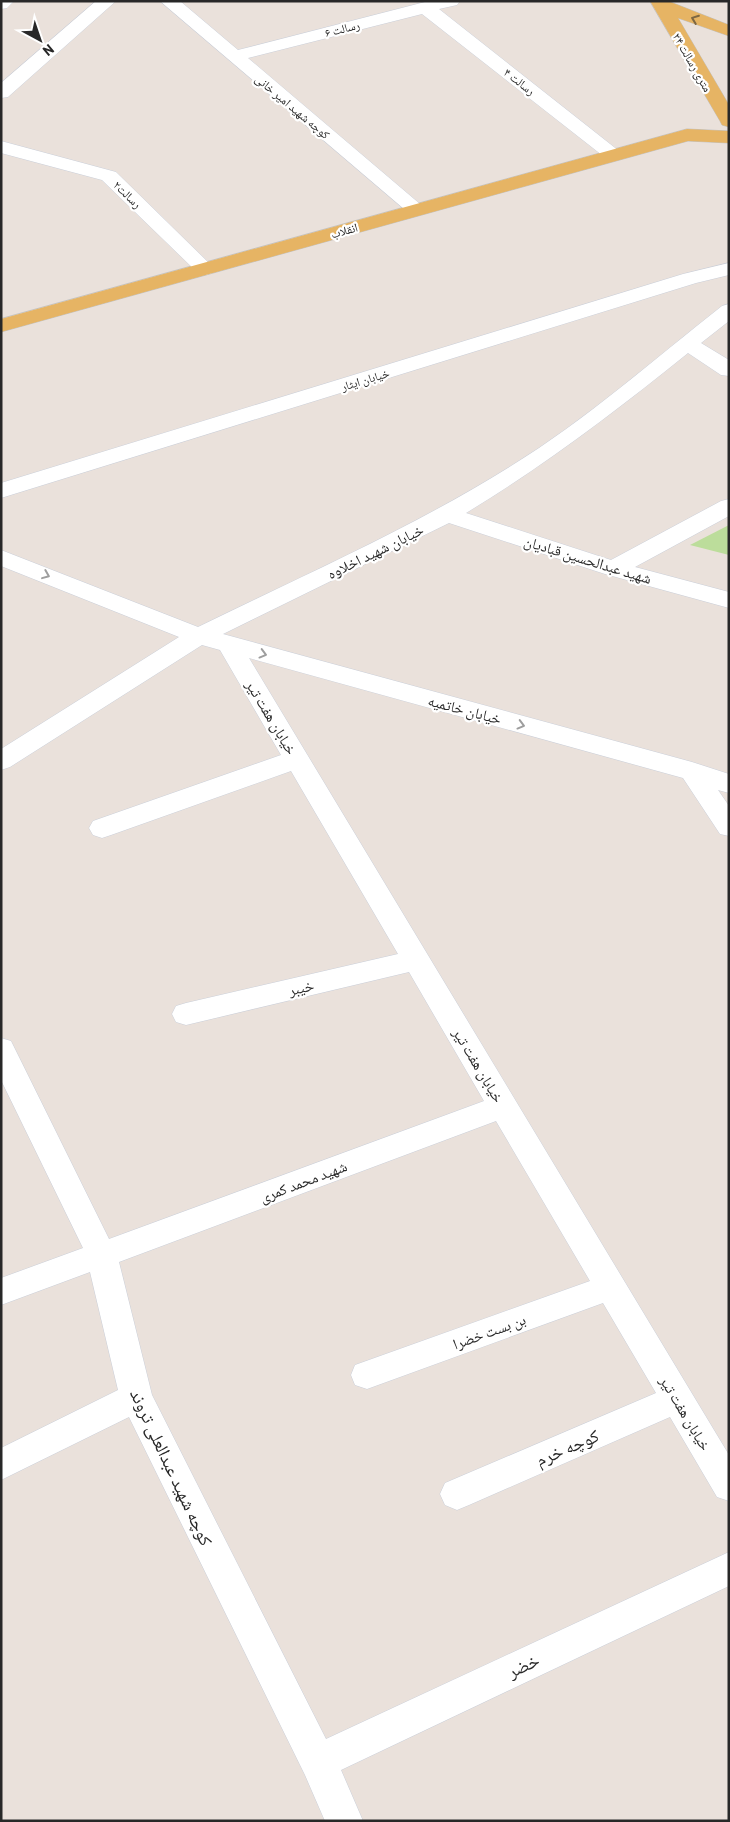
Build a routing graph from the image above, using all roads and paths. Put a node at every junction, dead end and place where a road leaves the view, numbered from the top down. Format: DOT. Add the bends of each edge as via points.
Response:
graph roads {
  1 [pos="5,1"];
  2 [pos="107,1"];
  3 [pos="169,1"];
  4 [pos="451,1"];
  5 [pos="1,4"];
  6 [pos="660,4"];
  7 [pos="425,7"];
  8 [pos="729,31"];
  9 [pos="234,56"];
  10 [pos="1,93"];
  11 [pos="726,114"];
  12 [pos="686,135"];
  13 [pos="729,137"];
  14 [pos="1,147"];
  15 [pos="614,155"];
  16 [pos="417,210"];
  17 [pos="206,269"];
  18 [pos="729,269"];
  19 [pos="729,310"];
  20 [pos="1,326"];
  21 [pos="688,344"];
  22 [pos="729,370"];
  23 [pos="1,491"];
  24 [pos="729,506"];
  25 [pos="448,515"];
  26 [pos="1,557"];
  27 [pos="613,569"];
  28 [pos="729,600"];
  29 [pos="200,636"];
  30 [pos="230,644"];
  31 [pos="297,759"];
  32 [pos="1,761"];
  33 [pos="692,771"];
  34 [pos="729,784"];
  35 [pos="102,828"];
  36 [pos="729,828"];
  37 [pos="417,960"];
  38 [pos="186,1014"];
  39 [pos="1,1049"];
  40 [pos="503,1106"];
  41 [pos="102,1256"];
  42 [pos="611,1287"];
  43 [pos="1,1292"];
  44 [pos="367,1375"];
  45 [pos="136,1397"];
  46 [pos="677,1399"];
  47 [pos="1,1465"];
  48 [pos="729,1486"];
  49 [pos="457,1494"];
  50 [pos="729,1568"];
  51 [pos="318,1762"];
  52 [pos="344,1821"];
  1 -- 5 [label="street"];
  2 -- 10 [label="street"];
  3 -- 9 [label="street, کوچه شهید امیر خانی"];
  4 -- 7 [label="street, رسالت ۶"];
  8 -- 6 [label="main road, one-way"];
  6 -- 11 [label="main road, ۲۴ متری رسالت"];
  7 -- 9 [label="street, رسالت ۶"];
  7 -- 15 [label="street, رسالت ۴"];
  9 -- 16 [label="street, کوچه شهید امیر خانی"];
  11 -- 12 [label="main road, انقلاب"];
  12 -- 13 [label="main road, انقلاب"];
  12 -- 15 [label="main road, انقلاب"];
  14 -- 17 [label="street, رسالت۲" via="109,176"];
  15 -- 16 [label="main road, انقلاب"];
  16 -- 17 [label="main road, انقلاب"];
  17 -- 20 [label="main road, انقلاب"];
  18 -- 23 [label="street, خیابان ایثار" via="680,281"];
  19 -- 21 [label="street, خیابان شهید اخلاوه"];
  21 -- 22 [label="street"];
  21 -- 25 [label="street, خیابان شهید اخلاوه" via="521,470"];
  24 -- 27 [label="street"];
  25 -- 27 [label="street, شهید عبدالحسین قبادیان"];
  25 -- 29 [label="street, خیابان شهید اخلاوه"];
  26 -- 29 [label="street, one-way"];
  27 -- 28 [label="street, شهید عبدالحسین قبادیان"];
  29 -- 30 [label="street, خیابان خاتمیه"];
  29 -- 32 [label="street, خیابان شهید اخلاوه"];
  30 -- 31 [label="street, خیابان هفت تیر"];
  30 -- 33 [label="street, خیابان خاتمیه, one-way"];
  31 -- 35 [label="street"];
  31 -- 37 [label="street, خیابان هفت تیر"];
  33 -- 34 [label="street, خیابان خاتمیه"];
  33 -- 36 [label="street"];
  37 -- 38 [label="street, خیبر"];
  37 -- 40 [label="street, خیابان هفت تیر"];
  39 -- 41 [label="street, کوچه شهید عبدالعلی تروند"];
  40 -- 41 [label="street, شهید محمد کمری"];
  40 -- 42 [label="street, خیابان هفت تیر"];
  41 -- 43 [label="street, شهید محمد کمری"];
  41 -- 45 [label="street, کوچه شهید عبدالعلی تروند"];
  42 -- 44 [label="street, بن بست خضرا"];
  42 -- 46 [label="street, خیابان هفت تیر"];
  45 -- 47 [label="street"];
  45 -- 51 [label="street, کوچه شهید عبدالعلی تروند"];
  46 -- 48 [label="street, خیابان هفت تیر"];
  46 -- 49 [label="street, کوچه خرم"];
  50 -- 51 [label="street, خضر"];
  51 -- 52 [label="street, کوچه شهید عبدالعلی تروند"];
}
